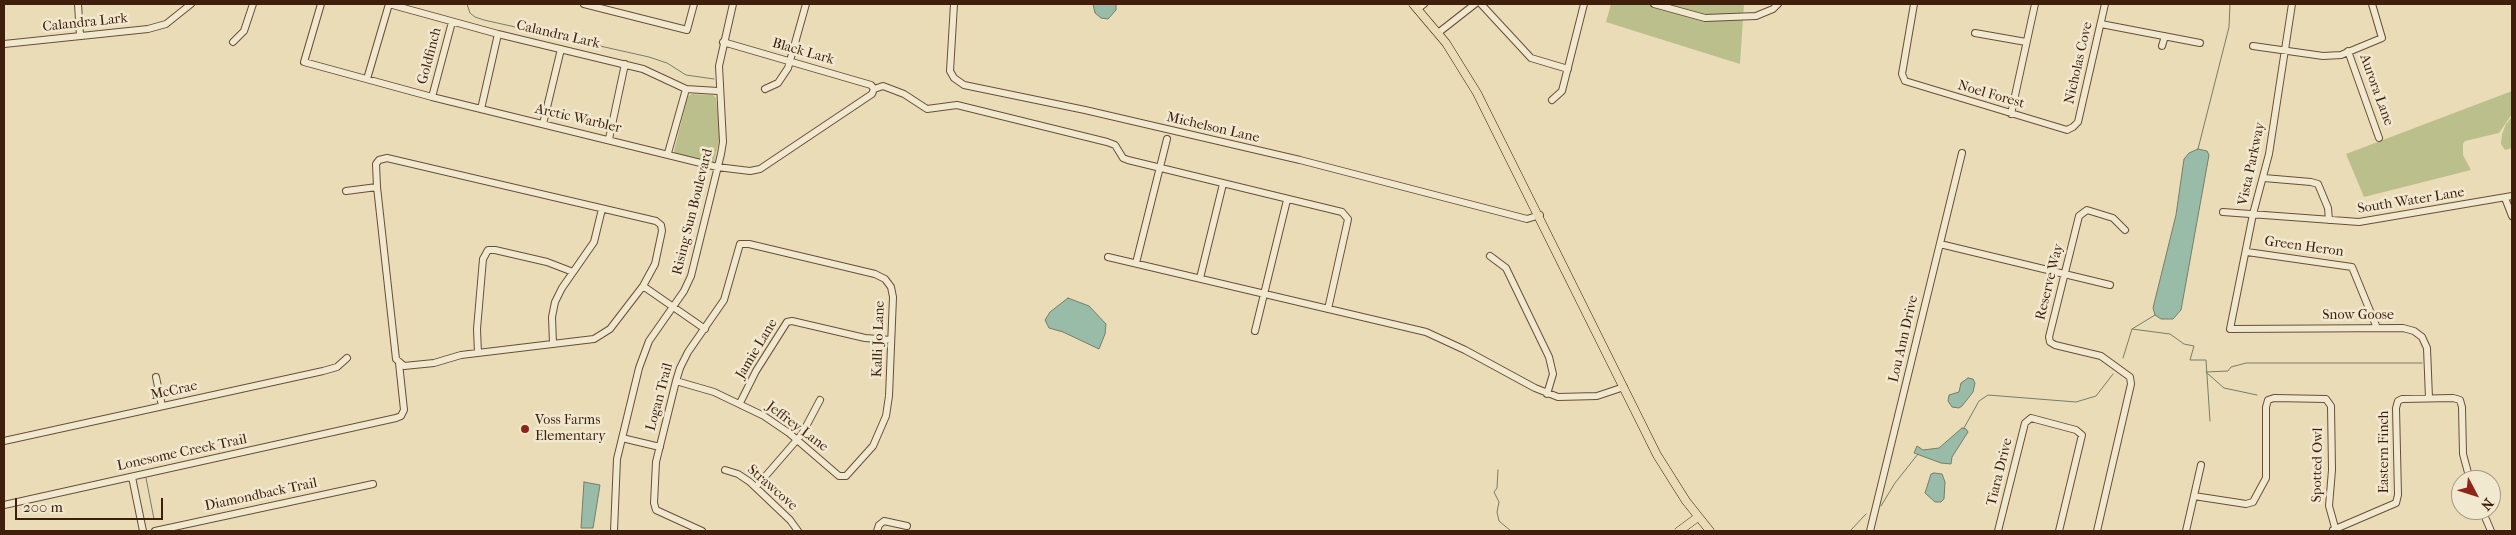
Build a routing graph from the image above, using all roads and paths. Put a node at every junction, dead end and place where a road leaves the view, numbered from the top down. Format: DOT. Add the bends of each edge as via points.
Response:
graph roads {
  1 [pos="78,4"];
  2 [pos="191,4"];
  3 [pos="253,4"];
  4 [pos="321,4"];
  5 [pos="389,4"];
  6 [pos="584,4"];
  7 [pos="694,4"];
  8 [pos="733,4"];
  9 [pos="806,4"];
  10 [pos="954,4"];
  11 [pos="1475,4"];
  12 [pos="1481,4"];
  13 [pos="1584,4"];
  14 [pos="1654,4"];
  15 [pos="1778,4"];
  16 [pos="1914,4"];
  17 [pos="2035,4"];
  18 [pos="2105,4"];
  19 [pos="2292,4"];
  20 [pos="2372,4"];
  21 [pos="1419,6"];
  22 [pos="452,22"];
  23 [pos="2101,24"];
  24 [pos="1975,32"];
  25 [pos="1438,33"];
  26 [pos="498,34"];
  27 [pos="80,36"];
  28 [pos="2165,36"];
  29 [pos="233,42"];
  30 [pos="723,42"];
  31 [pos="2026,42"];
  32 [pos="2200,43"];
  33 [pos="4,44"];
  34 [pos="2162,46"];
  35 [pos="2253,46"];
  36 [pos="561,49"];
  37 [pos="2285,52"];
  38 [pos="2348,52"];
  39 [pos="790,62"];
  40 [pos="625,64"];
  41 [pos="1568,69"];
  42 [pos="367,79"];
  43 [pos="686,89"];
  44 [pos="765,89"];
  45 [pos="874,89"];
  46 [pos="718,91"];
  47 [pos="432,97"];
  48 [pos="1552,100"];
  49 [pos="481,109"];
  50 [pos="2011,114"];
  51 [pos="543,124"];
  52 [pos="2074,127"];
  53 [pos="2379,138"];
  54 [pos="609,139"];
  55 [pos="1167,139"];
  56 [pos="668,153"];
  57 [pos="1962,153"];
  58 [pos="717,167"];
  59 [pos="1160,168"];
  60 [pos="2264,178"];
  61 [pos="1223,184"];
  62 [pos="377,187"];
  63 [pos="346,191"];
  64 [pos="2512,196"];
  65 [pos="2505,198"];
  66 [pos="1287,200"];
  67 [pos="602,209"];
  68 [pos="2223,212"];
  69 [pos="2253,214"];
  70 [pos="1540,215"];
  71 [pos="2512,216"];
  72 [pos="2329,220"];
  73 [pos="2125,230"];
  74 [pos="740,244"];
  75 [pos="1940,244"];
  76 [pos="2247,252"];
  77 [pos="1108,256"];
  78 [pos="1490,256"];
  79 [pos="1136,263"];
  80 [pos="573,272"];
  81 [pos="2064,276"];
  82 [pos="1200,278"];
  83 [pos="2110,285"];
  84 [pos="643,286"];
  85 [pos="1263,294"];
  86 [pos="673,306"];
  87 [pos="1328,309"];
  88 [pos="2377,328"];
  89 [pos="2230,329"];
  90 [pos="705,330"];
  91 [pos="1255,331"];
  92 [pos="891,340"];
  93 [pos="553,344"];
  94 [pos="478,353"];
  95 [pos="347,358"];
  96 [pos="399,363"];
  97 [pos="156,377"];
  98 [pos="676,381"];
  99 [pos="1624,387"];
  100 [pos="1547,394"];
  101 [pos="2429,398"];
  102 [pos="820,400"];
  103 [pos="740,404"];
  104 [pos="162,406"];
  105 [pos="622,438"];
  106 [pos="798,440"];
  107 [pos="4,441"];
  108 [pos="660,447"];
  109 [pos="2201,465"];
  110 [pos="725,470"];
  111 [pos="2467,470"];
  112 [pos="132,477"];
  113 [pos="844,477"];
  114 [pos="373,484"];
  115 [pos="756,487"];
  116 [pos="2194,496"];
  117 [pos="4,506"];
  118 [pos="1698,517"];
  119 [pos="907,526"];
  120 [pos="143,531"];
  121 [pos="155,531"];
  122 [pos="614,531"];
  123 [pos="702,531"];
  124 [pos="798,531"];
  125 [pos="877,531"];
  126 [pos="1680,531"];
  127 [pos="1710,531"];
  128 [pos="1870,531"];
  129 [pos="1998,531"];
  130 [pos="2059,531"];
  131 [pos="2097,531"];
  132 [pos="2186,531"];
  133 [pos="2334,531"];
  1 -- 27 [label="street"];
  2 -- 27 [label="street, Calandra Lark" via="174,19 157,27"];
  3 -- 29 [label="street" via="244,31"];
  4 -- 42 [label="street, Arctic Warbler" via="304,62"];
  5 -- 22 [label="street, Calandra Lark"];
  5 -- 42 [label="street"];
  6 -- 7 [label="street" via="688,30"];
  8 -- 30 [label="street, Rising Sun Boulevard"];
  9 -- 39 [label="street"];
  10 -- 70 [label="street, Michelson Lane" via="950,71 964,85 1300,160 1527,219"];
  11 -- 25 [label="street"];
  12 -- 41 [label="street" via="1531,58"];
  13 -- 41 [label="street"];
  14 -- 15 [label="street" via="1705,18 1762,15"];
  16 -- 50 [label="street, Noel Forest" via="1903,79"];
  17 -- 31 [label="street"];
  18 -- 23 [label="street, Nicholas Cove"];
  19 -- 37 [label="street, Vista Parkway"];
  20 -- 38 [label="street" via="2382,38"];
  21 -- 25 [label="main road"];
  22 -- 26 [label="street, Calandra Lark"];
  22 -- 47 [label="street, Goldfinch"];
  23 -- 28 [label="street"];
  23 -- 52 [label="street, Nicholas Cove" via="2078,122"];
  24 -- 31 [label="street"];
  25 -- 70 [label="main road" via="1477,93"];
  26 -- 36 [label="street, Calandra Lark"];
  26 -- 49 [label="street"];
  27 -- 33 [label="street, Calandra Lark"];
  28 -- 32 [label="street"];
  28 -- 34 [label="street"];
  30 -- 39 [label="street, Black Lark"];
  30 -- 46 [label="street, Rising Sun Boulevard" via="718,66"];
  31 -- 50 [label="street"];
  35 -- 37 [label="street"];
  36 -- 40 [label="street, Calandra Lark"];
  36 -- 51 [label="street"];
  37 -- 38 [label="street" via="2330,56"];
  37 -- 60 [label="street, Vista Parkway"];
  38 -- 53 [label="street, Aurora Lane"];
  39 -- 44 [label="street" via="778,83"];
  39 -- 45 [label="street, Black Lark" via="871,85"];
  40 -- 43 [label="street, Calandra Lark" via="652,72"];
  40 -- 54 [label="street"];
  41 -- 48 [label="street" via="1562,90"];
  42 -- 47 [label="street, Arctic Warbler"];
  43 -- 46 [label="street, Calandra Lark"];
  43 -- 56 [label="street"];
  45 -- 58 [label="street, Arctic Warbler" via="872,94 760,169"];
  45 -- 59 [label="street, Arctic Warbler" via="883,86 904,94 927,110 957,106 1107,142 1115,145 1128,160"];
  46 -- 58 [label="street, Rising Sun Boulevard" via="723,142"];
  47 -- 49 [label="street, Arctic Warbler"];
  49 -- 51 [label="street, Arctic Warbler"];
  50 -- 52 [label="street, Noel Forest" via="2067,130"];
  51 -- 54 [label="street, Arctic Warbler"];
  54 -- 56 [label="street, Arctic Warbler"];
  55 -- 59 [label="street"];
  56 -- 58 [label="street, Arctic Warbler"];
  57 -- 75 [label="street, Lou Ann Drive"];
  58 -- 86 [label="street, Rising Sun Boulevard" via="690,276"];
  59 -- 61 [label="street"];
  59 -- 79 [label="street"];
  60 -- 69 [label="street, Vista Parkway"];
  60 -- 72 [label="street" via="2318,184 2330,212"];
  61 -- 66 [label="street"];
  61 -- 82 [label="street"];
  62 -- 63 [label="street"];
  62 -- 67 [label="street" via="376,164 387,158"];
  62 -- 96 [label="street"];
  64 -- 65 [label="street, South Water Lane"];
  65 -- 71 [label="street"];
  65 -- 72 [label="street, South Water Lane" via="2359,222"];
  66 -- 85 [label="street"];
  66 -- 87 [label="street" via="1348,215"];
  67 -- 80 [label="street" via="594,242"];
  67 -- 84 [label="street" via="656,221 661,225 657,255"];
  68 -- 69 [label="street, South Water Lane"];
  69 -- 72 [label="street, South Water Lane"];
  69 -- 76 [label="street, Vista Parkway"];
  70 -- 99 [label="main road"];
  73 -- 81 [label="street, Reserve Way" via="2113,218 2082,211"];
  74 -- 90 [label="street, Logan Trail" via="724,300"];
  74 -- 92 [label="street, Kalli Jo Lane" via="880,276 893,292"];
  75 -- 81 [label="street"];
  75 -- 128 [label="street, Lou Ann Drive"];
  76 -- 88 [label="street, Green Heron" via="2352,267"];
  76 -- 89 [label="street, Vista Parkway"];
  77 -- 79 [label="street"];
  78 -- 100 [label="street" via="1506,268 1549,357 1553,374"];
  79 -- 82 [label="street"];
  80 -- 93 [label="street" via="554,309"];
  80 -- 94 [label="street" via="546,262 488,250 483,259"];
  81 -- 83 [label="street"];
  81 -- 131 [label="street, Reserve Way" via="2050,342 2101,356 2130,377 2131,384"];
  82 -- 85 [label="street"];
  84 -- 86 [label="street"];
  84 -- 93 [label="street" via="605,333 585,342"];
  85 -- 87 [label="street"];
  85 -- 91 [label="street"];
  86 -- 90 [label="street"];
  86 -- 105 [label="street, Rising Sun Boulevard" via="645,349"];
  87 -- 100 [label="street" via="1435,336"];
  88 -- 89 [label="street, Snow Goose"];
  88 -- 101 [label="street, Snow Goose" via="2403,328 2422,337 2428,348"];
  90 -- 98 [label="street, Logan Trail" via="683,360"];
  92 -- 103 [label="street, Jamie Lane" via="787,322 756,371"];
  92 -- 113 [label="street, Kalli Jo Lane" via="889,396 883,425 868,453"];
  93 -- 94 [label="street"];
  94 -- 96 [label="street" via="411,366"];
  95 -- 104 [label="street, McCrae" via="337,367"];
  96 -- 112 [label="street, Lonesome Creek Trail" via="403,414 396,418"];
  97 -- 104 [label="street"];
  98 -- 103 [label="street, Jeffrey Lane"];
  98 -- 108 [label="street, Logan Trail"];
  99 -- 100 [label="street" via="1597,396 1576,398"];
  99 -- 118 [label="main road" via="1657,455"];
  101 -- 111 [label="street" via="2460,400 2463,454"];
  101 -- 133 [label="street, Eastern Finch" via="2398,401 2396,503"];
  102 -- 106 [label="street"];
  103 -- 106 [label="street, Jeffrey Lane"];
  104 -- 107 [label="street, McCrae"];
  105 -- 108 [label="street"];
  105 -- 122 [label="street, Rising Sun Boulevard" via="615,476"];
  106 -- 113 [label="street, Jeffrey Lane"];
  106 -- 115 [label="street"];
  108 -- 123 [label="street, Logan Trail" via="655,470 656,510"];
  109 -- 116 [label="street"];
  110 -- 115 [label="street, Strawcove" via="738,474"];
  112 -- 117 [label="street, Lonesome Creek Trail"];
  112 -- 120 [label="street"];
  114 -- 121 [label="street, Diamondback Trail"];
  115 -- 124 [label="street, Strawcove"];
  116 -- 132 [label="street"];
  116 -- 133 [label="street, Spotted Owl" via="2248,504 2256,499 2267,474 2268,400 2328,400 2331,406 2332,462 2329,506"];
  118 -- 126 [label="main road"];
  118 -- 127 [label="main road"];
  119 -- 125 [label="street" via="881,522"];
  129 -- 130 [label="street, Tiara Drive" via="2027,420 2031,418 2076,430 2082,435"];
}
